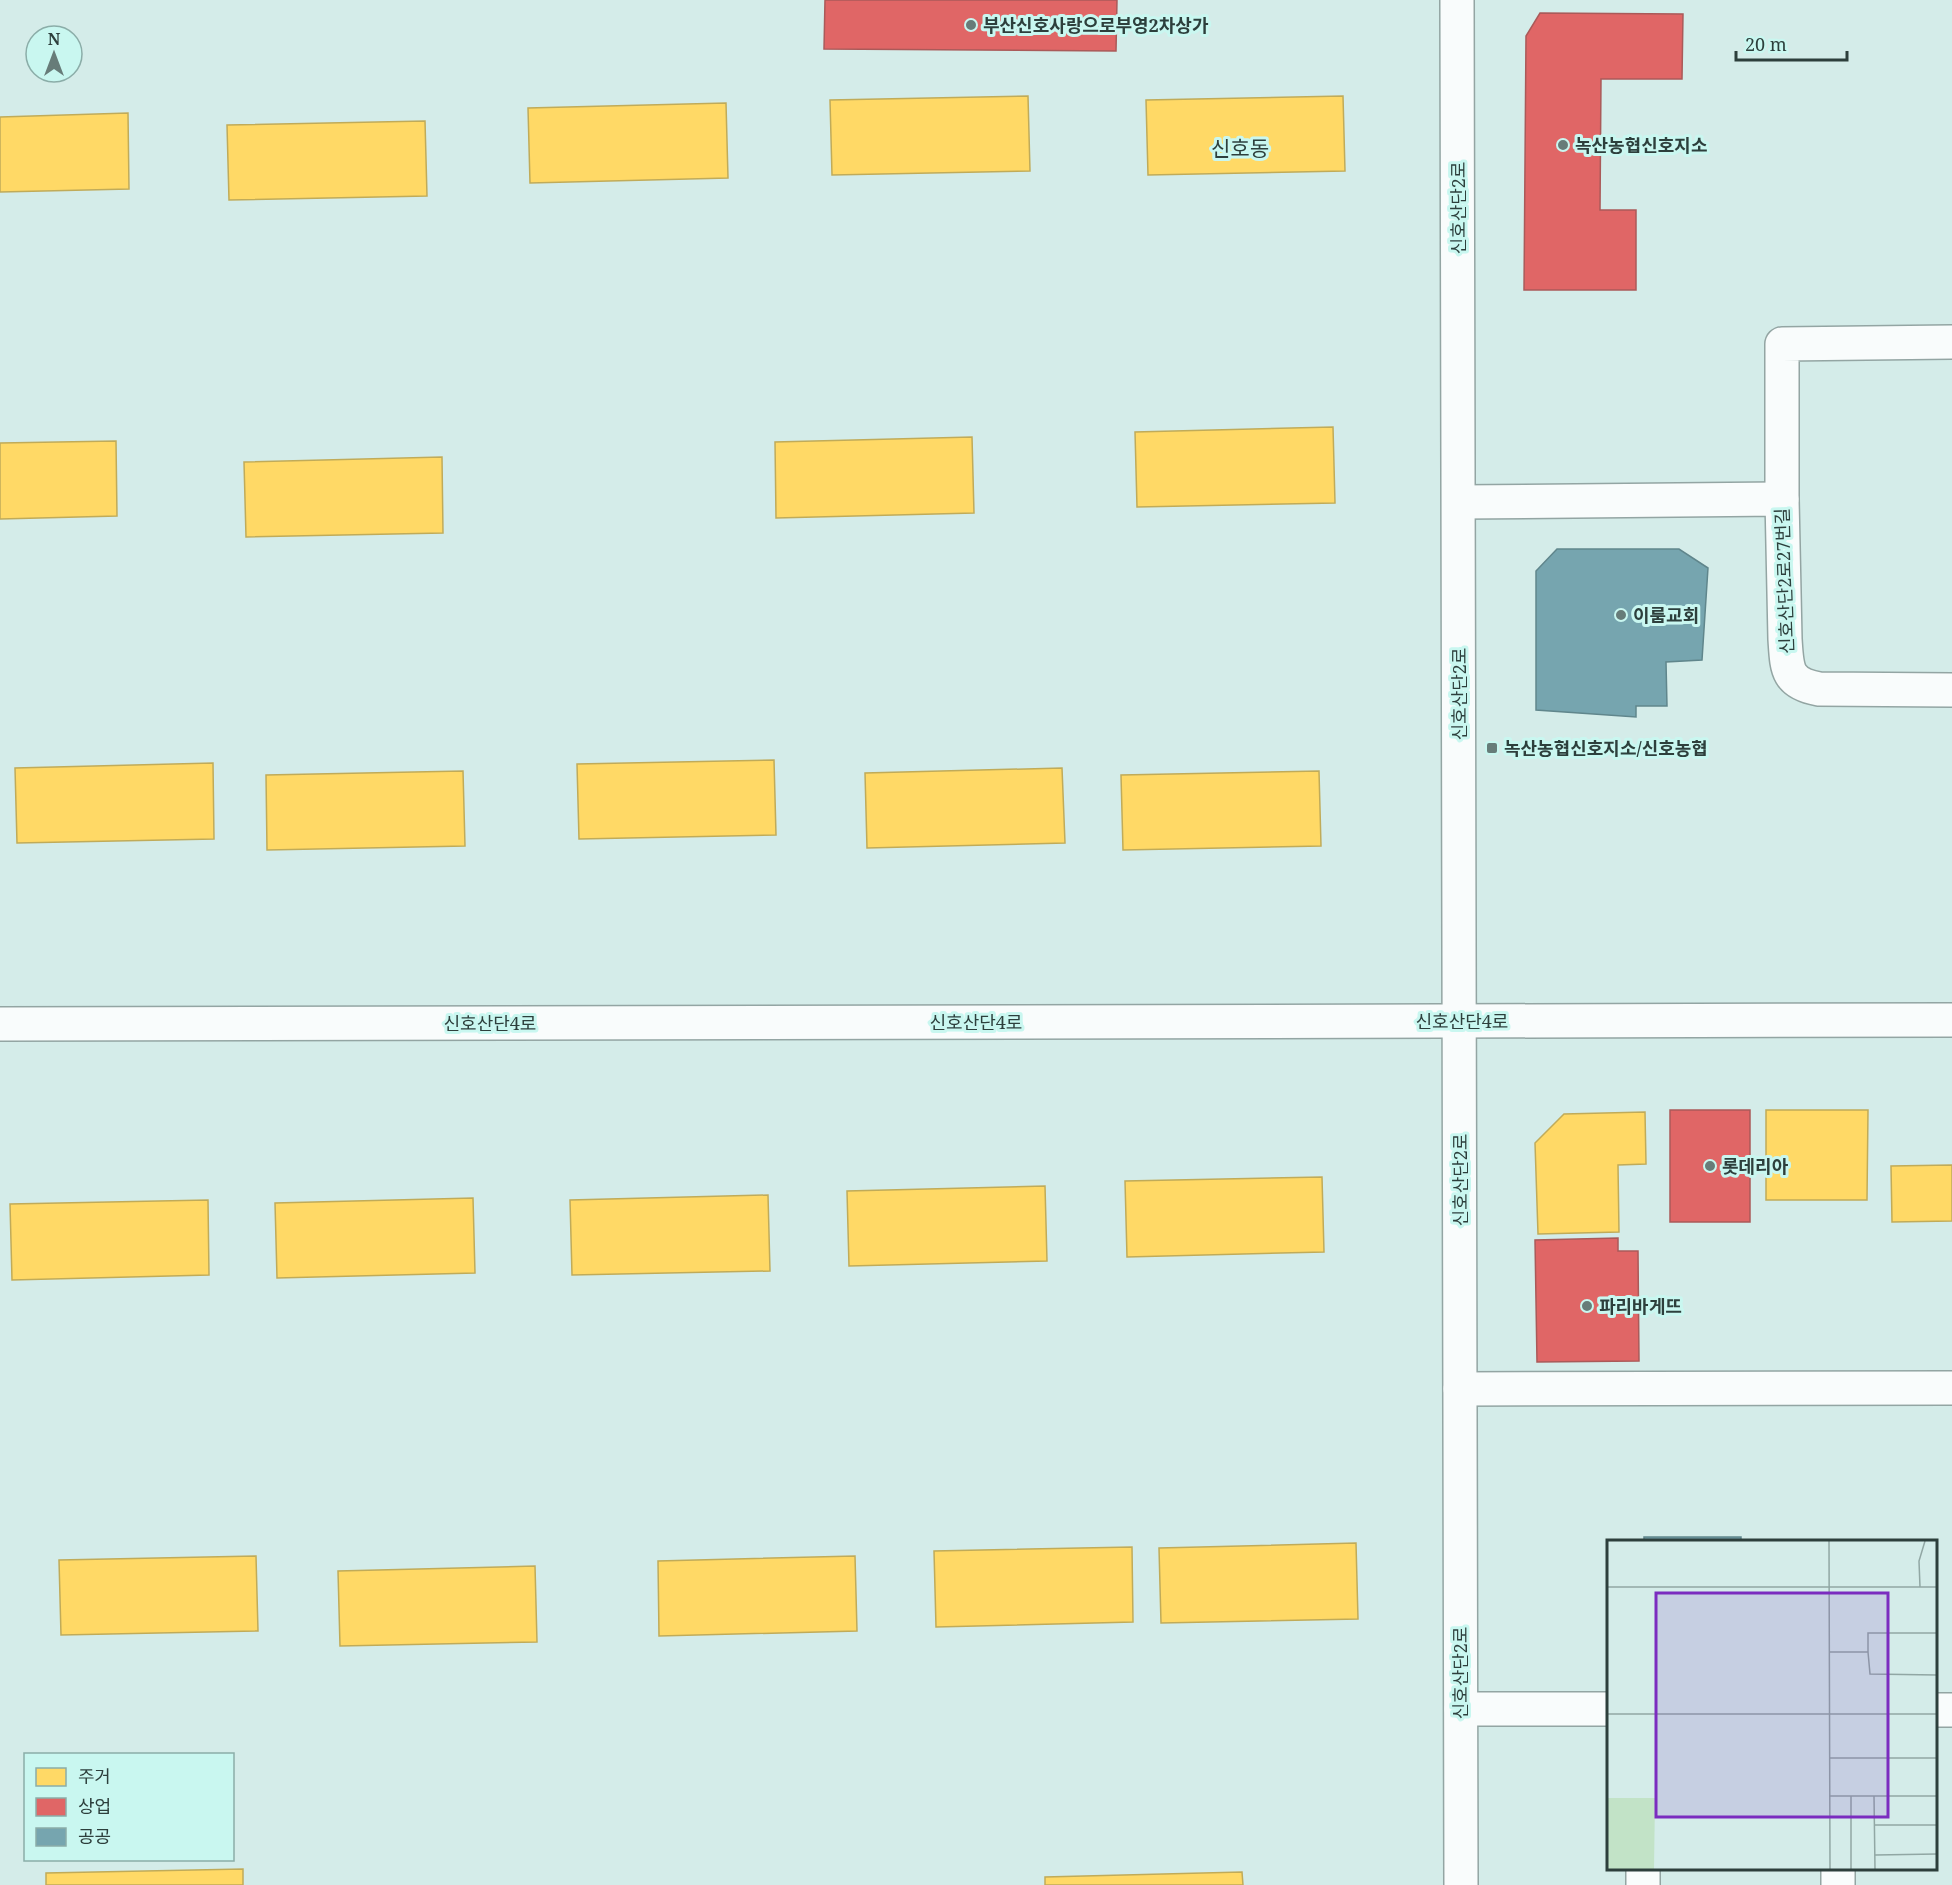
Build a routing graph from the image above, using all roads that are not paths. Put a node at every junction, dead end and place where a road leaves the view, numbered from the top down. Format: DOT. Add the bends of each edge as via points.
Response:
graph roads {
  1 [pos="1457,0"];
  2 [pos="1952,342"];
  3 [pos="1782,499"];
  4 [pos="1458,502"];
  5 [pos="1952,690"];
  6 [pos="1952,1020"];
  7 [pos="1460,1021"];
  8 [pos="0,1024"];
  9 [pos="1952,1388"];
  10 [pos="1460,1389"];
  11 [pos="1461,1709"];
  12 [pos="1607,1709"];
  13 [pos="1838,1870"];
  14 [pos="1461,1885"];
  15 [pos="1839,1885"];
  1 -- 4 [label="main road, 신호산단2로"];
  2 -- 3 [label="main road" via="1782,344"];
  3 -- 4 [label="main road, 신호산단2로27번길"];
  3 -- 5 [label="main road, 신호산단2로27번길" via="1785,639 1790,672 1796,681 1819,689"];
  4 -- 7 [label="main road, 신호산단2로"];
  6 -- 7 [label="main road, 신호산단4로"];
  7 -- 8 [label="main road, 신호산단4로"];
  7 -- 10 [label="main road, 신호산단2로"];
  9 -- 10 [label="main road"];
  10 -- 11 [label="main road, 신호산단2로"];
  11 -- 12 [label="main road"];
  11 -- 14 [label="main road, 신호산단2로"];
  13 -- 15 [label="main road"];
}
